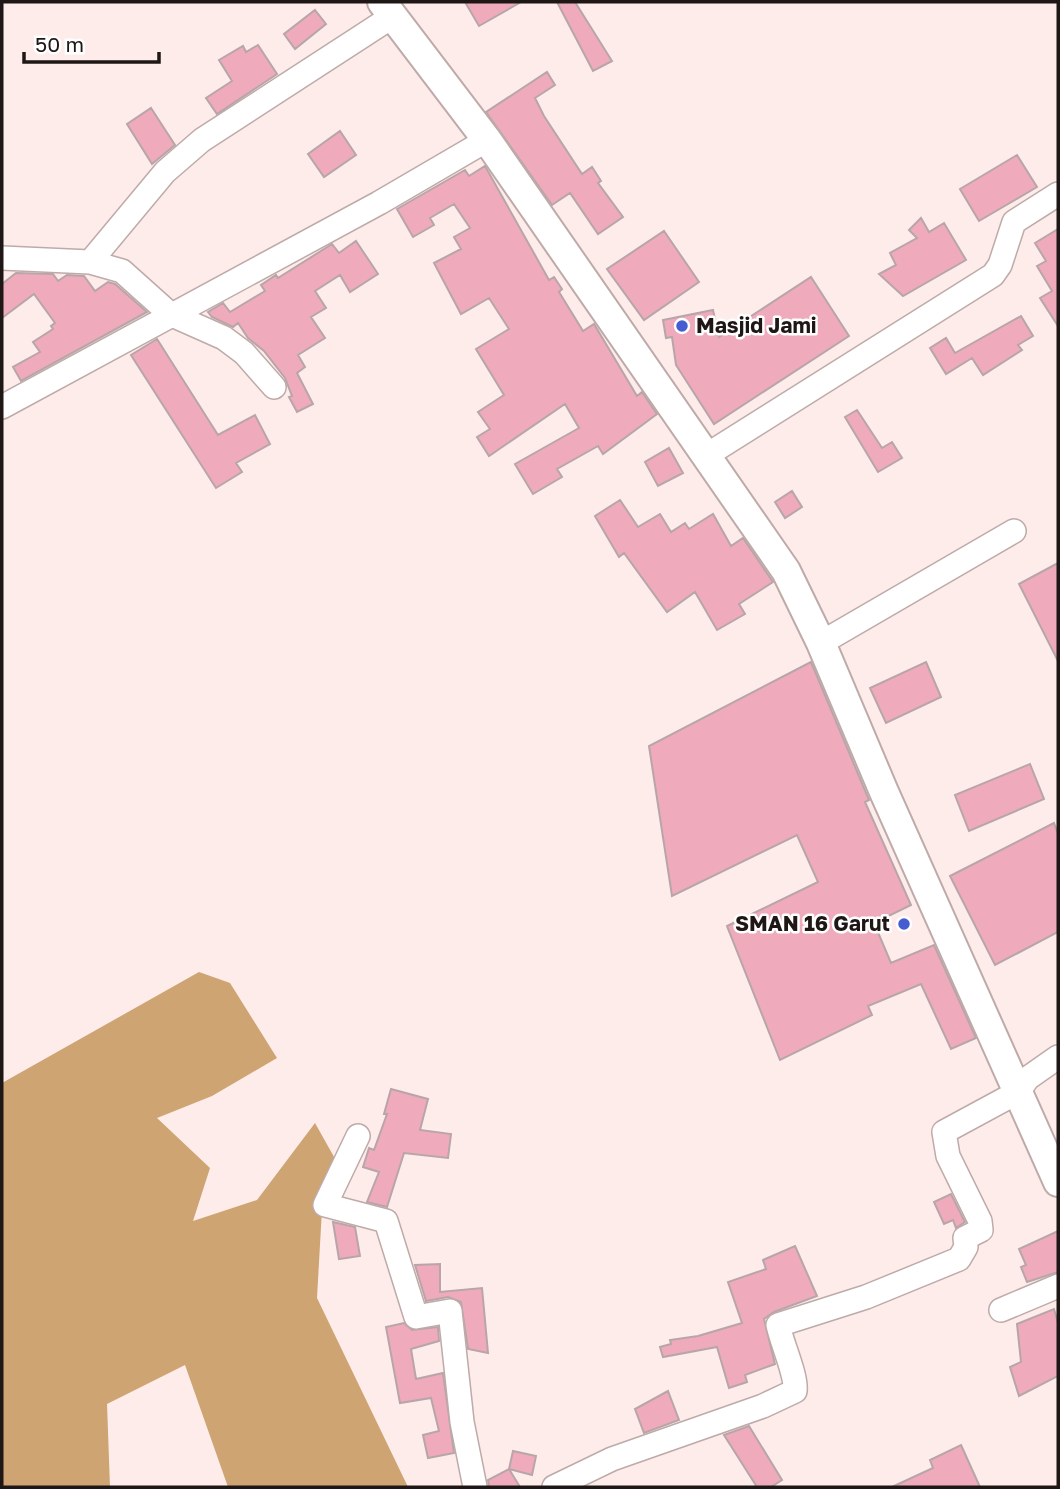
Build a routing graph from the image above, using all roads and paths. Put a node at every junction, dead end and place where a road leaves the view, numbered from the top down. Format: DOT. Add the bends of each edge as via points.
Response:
graph roads {
  1 [pos="387,9"];
  2 [pos="487,140"];
  3 [pos="1058,194"];
  4 [pos="2,258"];
  5 [pos="90,262"];
  6 [pos="170,314"];
  7 [pos="274,387"];
  8 [pos="2,407"];
  9 [pos="707,455"];
  10 [pos="1014,531"];
  11 [pos="821,643"];
  12 [pos="1058,1058"];
  13 [pos="1018,1092"];
  14 [pos="358,1136"];
  15 [pos="1058,1182"];
  16 [pos="1058,1286"];
  17 [pos="1000,1310"];
  18 [pos="475,1487"];
  19 [pos="554,1487"];
  1 -- 2 [label="main road"];
  1 -- 5 [label="street" via="202,140 165,172"];
  2 -- 6 [label="street"];
  2 -- 9 [label="main road"];
  3 -- 9 [label="street" via="1014,222 993,275"];
  4 -- 5 [label="street"];
  5 -- 6 [label="street" via="122,271"];
  6 -- 7 [label="street" via="224,338"];
  6 -- 8 [label="street"];
  9 -- 11 [label="main road" via="786,571"];
  10 -- 11 [label="street"];
  11 -- 13 [label="main road"];
  12 -- 13 [label="street" via="1034,1072"];
  13 -- 15 [label="main road"];
  13 -- 19 [label="street" via="944,1132 948,1156 980,1221 981,1230 965,1238 959,1259 866,1297 778,1325 796,1380 795,1391 612,1459"];
  14 -- 18 [label="street" via="325,1205 386,1221 416,1317 450,1311 462,1422"];
  16 -- 17 [label="street"];
}
